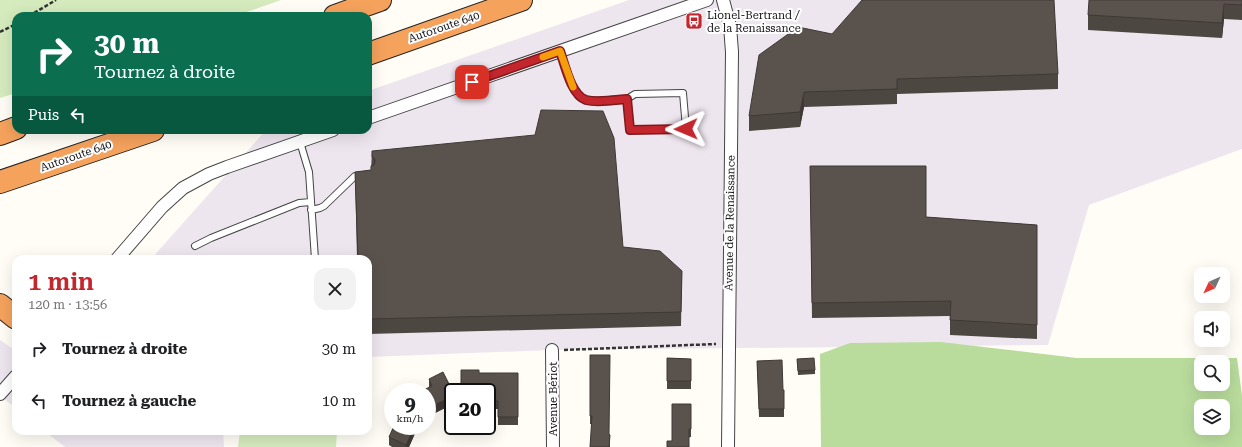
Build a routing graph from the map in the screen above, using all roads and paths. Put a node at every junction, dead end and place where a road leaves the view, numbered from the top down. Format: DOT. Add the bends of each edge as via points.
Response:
graph roads {
  1 [pos="56,0"];
  2 [pos="380,0"];
  3 [pos="521,0"];
  4 [pos="707,0"];
  5 [pos="723,0"];
  6 [pos="36,12"];
  7 [pos="346,12"];
  8 [pos="12,26"];
  9 [pos="0,32"];
  10 [pos="560,51"];
  11 [pos="372,53"];
  12 [pos="627,99"];
  13 [pos="372,117"];
  14 [pos="12,130"];
  15 [pos="0,134"];
  16 [pos="141,134"];
  17 [pos="322,134"];
  18 [pos="300,142"];
  19 [pos="371,176"];
  20 [pos="0,182"];
  21 [pos="311,202"];
  22 [pos="311,210"];
  23 [pos="195,246"];
  24 [pos="120,255"];
  25 [pos="315,255"];
  26 [pos="0,305"];
  27 [pos="12,315"];
  28 [pos="729,344"];
  29 [pos="552,350"];
  30 [pos="12,380"];
  31 [pos="0,394"];
  32 [pos="553,447"];
  33 [pos="728,447"];
  1 -- 6 [label="path"];
  2 -- 7 [label="highway"];
  3 -- 11 [label="highway, Autoroute 640"];
  4 -- 10 [label="street"];
  5 -- 28 [label="street, Avenue de la Renaissance" via="730,26 732,52"];
  8 -- 9 [label="path"];
  10 -- 12 [label="lane" via="573,88 580,97 592,101"];
  10 -- 13 [label="street"];
  12 -- 12 [label="lane" via="630,130 686,129 683,93 635,94"];
  14 -- 15 [label="highway"];
  16 -- 20 [label="highway, Autoroute 640"];
  17 -- 18 [label="street"];
  18 -- 21 [label="lane" via="309,172"];
  18 -- 24 [label="street" via="209,174 183,188 162,207"];
  19 -- 22 [label="lane" via="355,176 324,206"];
  21 -- 22 [label="lane"];
  21 -- 23 [label="lane" via="300,203"];
  22 -- 25 [label="lane"];
  26 -- 27 [label="highway"];
  28 -- 29 [label="path"];
  28 -- 33 [label="street, Avenue de la Renaissance"];
  29 -- 32 [label="street, Avenue Bériot"];
  30 -- 31 [label="street"];
}
